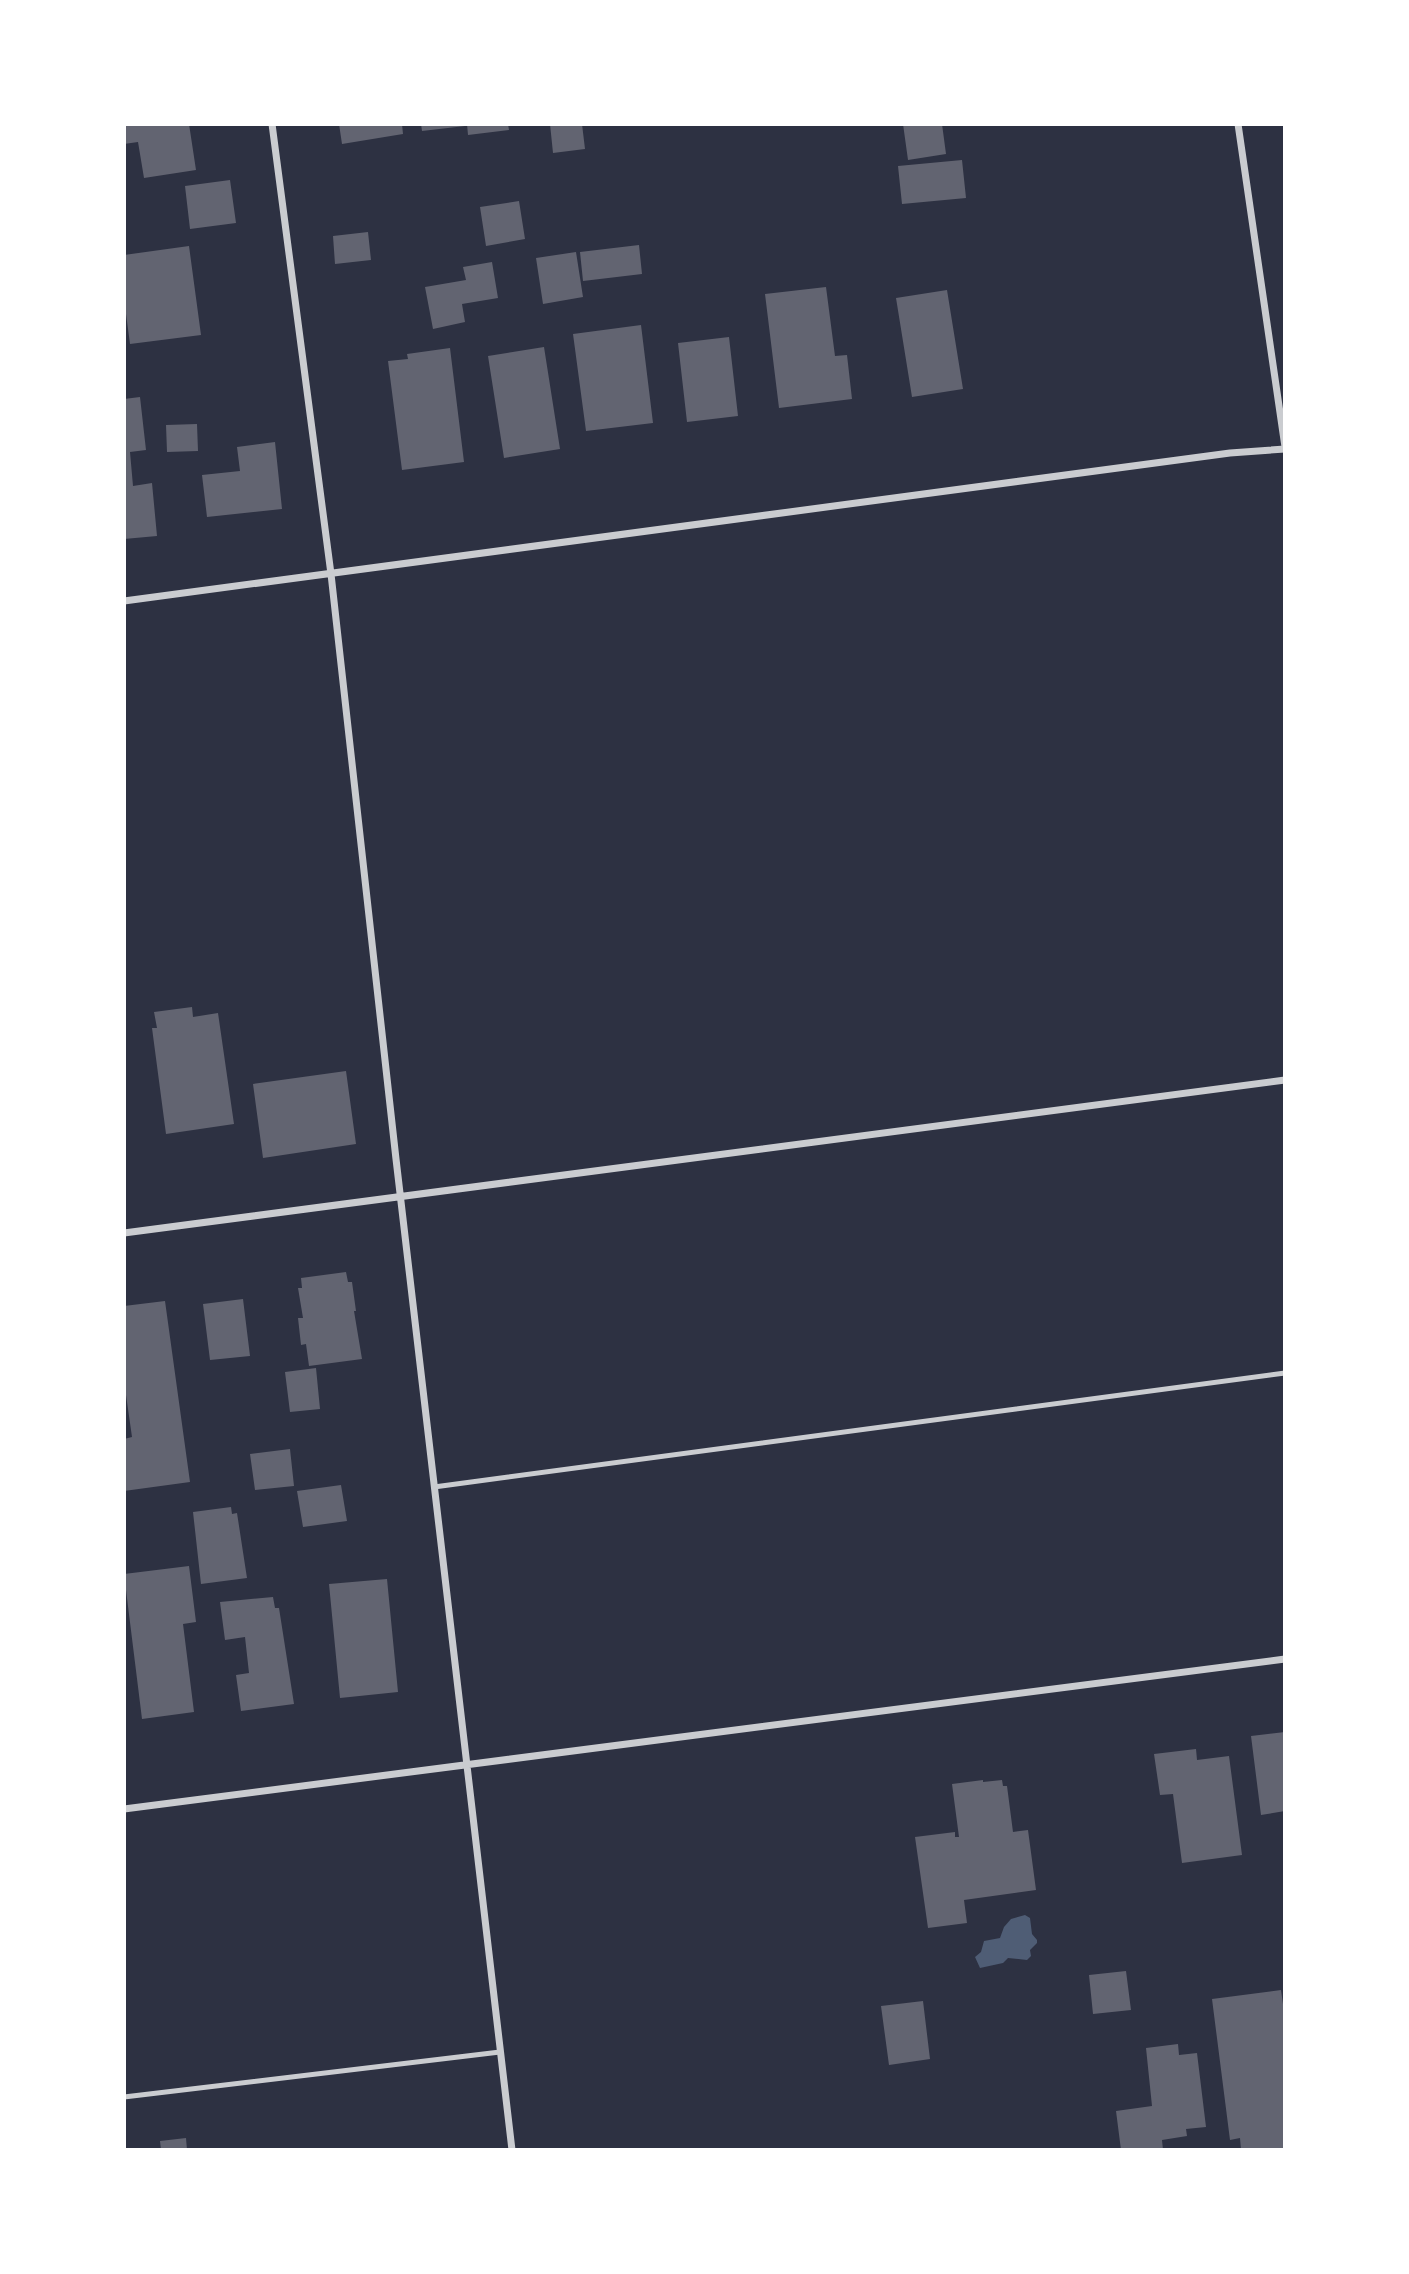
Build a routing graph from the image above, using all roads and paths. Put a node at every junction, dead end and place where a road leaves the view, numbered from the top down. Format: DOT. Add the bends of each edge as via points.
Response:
graph roads {
  1 [pos="272,124"];
  2 [pos="1238,124"];
  3 [pos="1285,448"];
  4 [pos="331,574"];
  5 [pos="124,601"];
  6 [pos="1285,1080"];
  7 [pos="400,1196"];
  8 [pos="124,1233"];
  9 [pos="1285,1373"];
  10 [pos="434,1487"];
  11 [pos="1285,1659"];
  12 [pos="466,1765"];
  13 [pos="124,1809"];
  14 [pos="500,2052"];
  15 [pos="124,2097"];
  16 [pos="512,2150"];
  1 -- 4 [label="street"];
  2 -- 3 [label="street"];
  3 -- 4 [label="street"];
  4 -- 5 [label="street"];
  4 -- 7 [label="street"];
  6 -- 7 [label="street"];
  7 -- 8 [label="street"];
  7 -- 10 [label="street"];
  9 -- 10 [label="lane"];
  10 -- 12 [label="street"];
  11 -- 12 [label="street"];
  12 -- 13 [label="street"];
  12 -- 14 [label="street"];
  14 -- 15 [label="lane"];
  14 -- 16 [label="street"];
}
